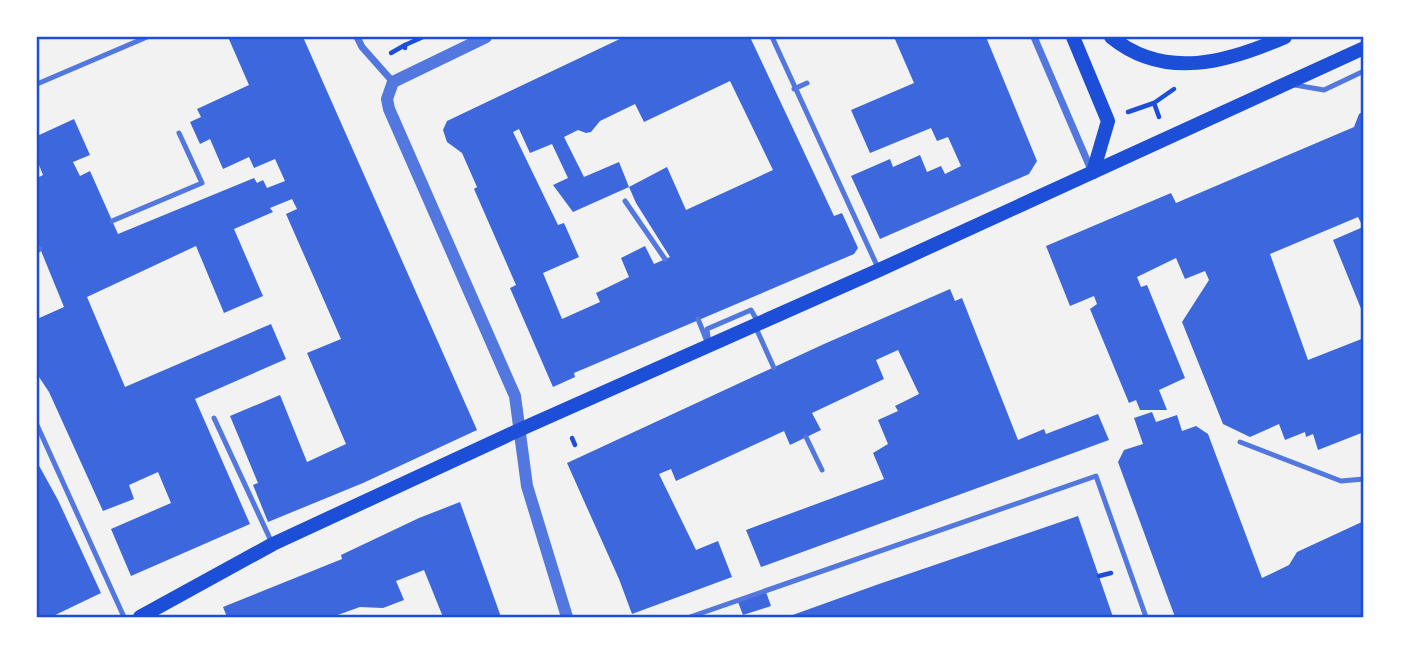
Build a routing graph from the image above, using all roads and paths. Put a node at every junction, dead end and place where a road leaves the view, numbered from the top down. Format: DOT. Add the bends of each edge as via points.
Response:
graph roads {
  1 [pos="147,37"];
  2 [pos="357,37"];
  3 [pos="486,37"];
  4 [pos="772,37"];
  5 [pos="1034,37"];
  6 [pos="1073,37"];
  7 [pos="1111,37"];
  8 [pos="1285,37"];
  9 [pos="139,38"];
  10 [pos="1364,48"];
  11 [pos="1364,71"];
  12 [pos="393,82"];
  13 [pos="807,83"];
  14 [pos="37,84"];
  15 [pos="1288,84"];
  16 [pos="1180,85"];
  17 [pos="794,89"];
  18 [pos="1154,103"];
  19 [pos="1124,113"];
  20 [pos="1159,118"];
  21 [pos="179,132"];
  22 [pos="1093,172"];
  23 [pos="625,201"];
  24 [pos="112,221"];
  25 [pos="665,259"];
  26 [pos="879,270"];
  27 [pos="698,319"];
  28 [pos="757,324"];
  29 [pos="709,345"];
  30 [pos="774,368"];
  31 [pos="215,418"];
  32 [pos="37,425"];
  33 [pos="519,430"];
  34 [pos="806,437"];
  35 [pos="572,438"];
  36 [pos="1240,442"];
  37 [pos="575,445"];
  38 [pos="822,470"];
  39 [pos="1364,479"];
  40 [pos="273,544"];
  41 [pos="564,614"];
  42 [pos="124,617"];
  43 [pos="140,617"];
  44 [pos="690,617"];
  45 [pos="1146,617"];
  1 -- 9 [label="lane"];
  2 -- 12 [label="street"];
  3 -- 12 [label="street"];
  4 -- 17 [label="lane"];
  5 -- 22 [label="street"];
  6 -- 22 [label="main road" via="1108,121"];
  7 -- 8 [label="main road" via="1129,50 1192,65 1247,53"];
  9 -- 14 [label="lane"];
  10 -- 15 [label="main road"];
  11 -- 15 [label="lane" via="1324,90"];
  12 -- 33 [label="street" via="389,109 515,396"];
  13 -- 17 [label="lane"];
  15 -- 22 [label="main road"];
  16 -- 18 [label="path"];
  17 -- 26 [label="lane"];
  18 -- 19 [label="path"];
  18 -- 20 [label="path"];
  21 -- 24 [label="lane" via="202,183"];
  22 -- 26 [label="main road"];
  23 -- 25 [label="lane"];
  26 -- 28 [label="main road"];
  27 -- 29 [label="lane"];
  28 -- 29 [label="main road"];
  28 -- 30 [label="lane"];
  29 -- 33 [label="main road"];
  31 -- 40 [label="lane"];
  32 -- 42 [label="lane"];
  33 -- 40 [label="main road"];
  33 -- 41 [label="street" via="527,486"];
  34 -- 38 [label="lane"];
  35 -- 37 [label="path"];
  36 -- 39 [label="lane" via="1341,481"];
  40 -- 43 [label="main road"];
  44 -- 45 [label="lane" via="1096,476"];
}
